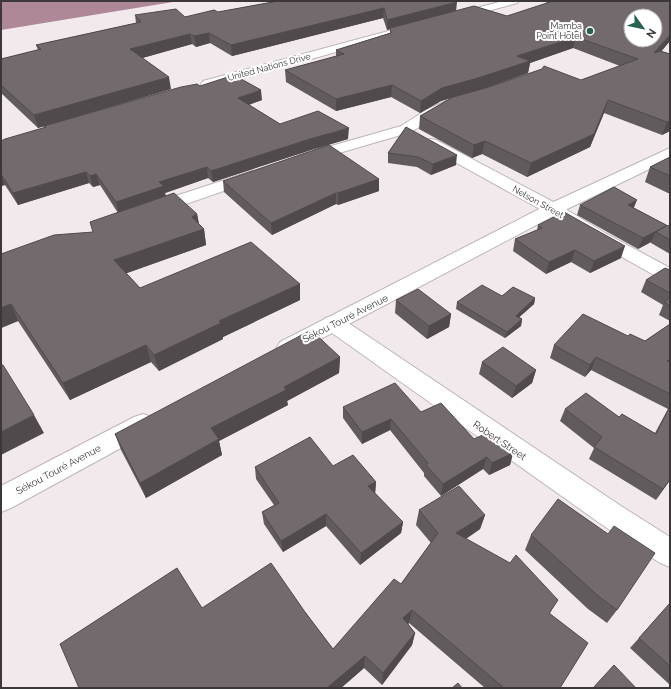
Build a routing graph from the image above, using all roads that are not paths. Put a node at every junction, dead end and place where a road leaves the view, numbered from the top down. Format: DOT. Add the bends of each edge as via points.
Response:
graph roads {
  1 [pos="514,1"];
  2 [pos="440,20"];
  3 [pos="418,26"];
  4 [pos="198,87"];
  5 [pos="461,100"];
  6 [pos="406,129"];
  7 [pos="670,153"];
  8 [pos="294,161"];
  9 [pos="265,171"];
  10 [pos="552,209"];
  11 [pos="141,214"];
  12 [pos="670,276"];
  13 [pos="333,323"];
  14 [pos="269,357"];
  15 [pos="163,413"];
  16 [pos="1,500"];
  17 [pos="670,553"];
  1 -- 2 [label="street"];
  3 -- 4 [label="street, United Nations Drive"];
  5 -- 6 [label="street" via="431,113"];
  6 -- 8 [label="street"];
  6 -- 10 [label="street, Nelson Street"];
  7 -- 10 [label="street, Sékou Touré Avenue"];
  9 -- 11 [label="street"];
  10 -- 12 [label="street, Nelson Street"];
  10 -- 13 [label="street, Sékou Touré Avenue"];
  13 -- 14 [label="street, Sékou Touré Avenue"];
  13 -- 17 [label="street, Robert Street" via="610,516"];
  15 -- 16 [label="street, Sékou Touré Avenue"];
}
